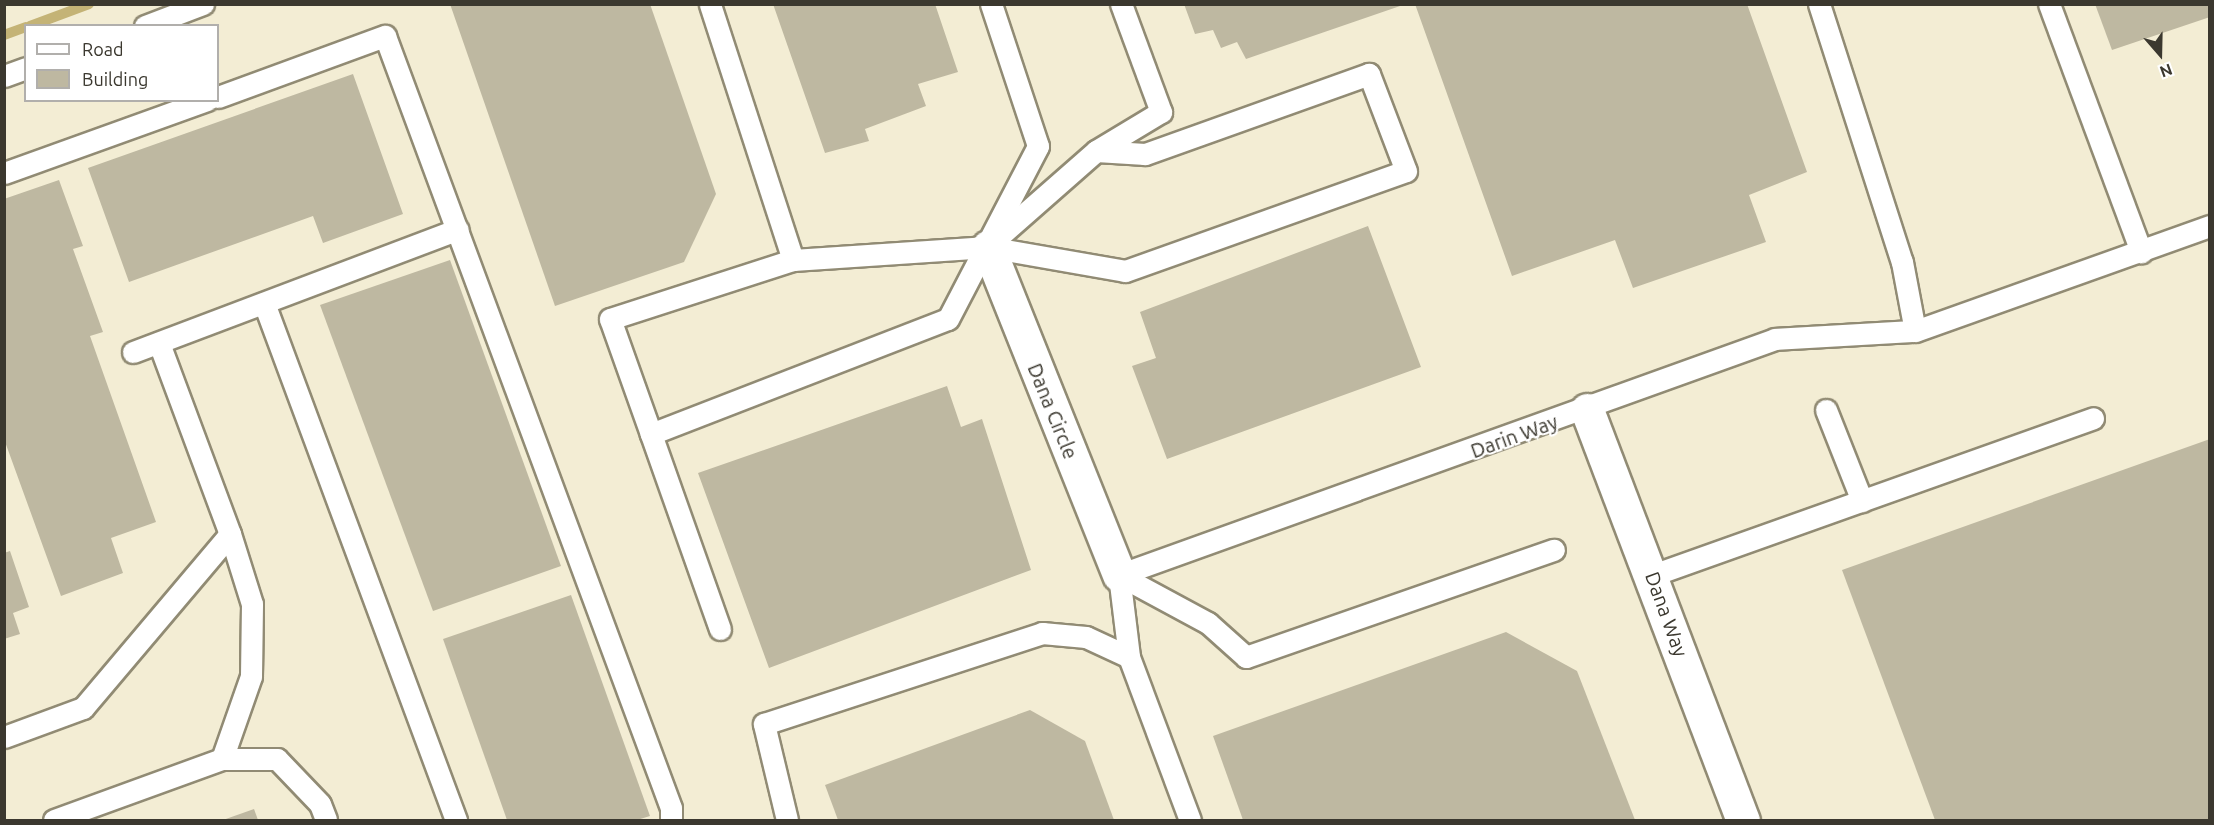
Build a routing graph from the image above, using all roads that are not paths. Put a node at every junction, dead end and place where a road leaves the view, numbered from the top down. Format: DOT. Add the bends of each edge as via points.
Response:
graph roads {
  1 [pos="203,4"];
  2 [pos="710,4"];
  3 [pos="991,4"];
  4 [pos="1121,4"];
  5 [pos="1819,4"];
  6 [pos="2049,4"];
  7 [pos="150,24"];
  8 [pos="24,69"];
  9 [pos="4,76"];
  10 [pos="219,97"];
  11 [pos="201,102"];
  12 [pos="1096,151"];
  13 [pos="4,173"];
  14 [pos="2210,226"];
  15 [pos="458,229"];
  16 [pos="988,247"];
  17 [pos="2141,252"];
  18 [pos="793,260"];
  19 [pos="264,303"];
  20 [pos="1915,331"];
  21 [pos="159,343"];
  22 [pos="133,352"];
  23 [pos="1587,410"];
  24 [pos="1826,410"];
  25 [pos="2093,418"];
  26 [pos="651,434"];
  27 [pos="1862,501"];
  28 [pos="230,534"];
  29 [pos="1554,550"];
  30 [pos="1653,575"];
  31 [pos="1119,576"];
  32 [pos="720,629"];
  33 [pos="1129,657"];
  34 [pos="4,737"];
  35 [pos="222,759"];
  36 [pos="54,820"];
  37 [pos="326,820"];
  38 [pos="456,820"];
  39 [pos="671,820"];
  40 [pos="787,820"];
  41 [pos="1190,820"];
  42 [pos="1743,820"];
  1 -- 7 [label="lane"];
  2 -- 18 [label="lane"];
  3 -- 16 [label="lane" via="1038,146"];
  4 -- 12 [label="lane" via="1161,112"];
  5 -- 20 [label="lane" via="1902,262"];
  6 -- 17 [label="lane"];
  8 -- 9 [label="lane"];
  10 -- 15 [label="lane" via="385,36"];
  11 -- 13 [label="lane"];
  12 -- 16 [label="lane"];
  12 -- 16 [label="lane" via="1145,154 1369,74 1406,171 1125,271"];
  14 -- 17 [label="lane, Darin Way"];
  15 -- 19 [label="lane"];
  15 -- 39 [label="lane" via="671,807"];
  16 -- 18 [label="lane"];
  16 -- 26 [label="lane" via="948,319"];
  16 -- 31 [label="street, Dana Circle"];
  17 -- 20 [label="lane, Darin Way"];
  18 -- 26 [label="lane" via="610,319"];
  19 -- 21 [label="lane"];
  19 -- 38 [label="lane"];
  20 -- 23 [label="lane, Darin Way" via="1775,339"];
  21 -- 22 [label="lane"];
  21 -- 28 [label="lane"];
  23 -- 30 [label="street, Dana Way"];
  23 -- 31 [label="lane, Darin Way"];
  24 -- 27 [label="lane"];
  25 -- 27 [label="lane"];
  26 -- 32 [label="lane"];
  27 -- 30 [label="lane"];
  28 -- 34 [label="lane" via="83,708"];
  28 -- 35 [label="lane" via="252,604 252,676"];
  29 -- 31 [label="lane" via="1246,657 1208,623"];
  30 -- 42 [label="street, Dana Way"];
  31 -- 33 [label="lane"];
  33 -- 40 [label="lane" via="1086,637 1042,633 764,724"];
  33 -- 41 [label="lane"];
  35 -- 36 [label="lane"];
  35 -- 37 [label="lane" via="277,759 320,804"];
}
